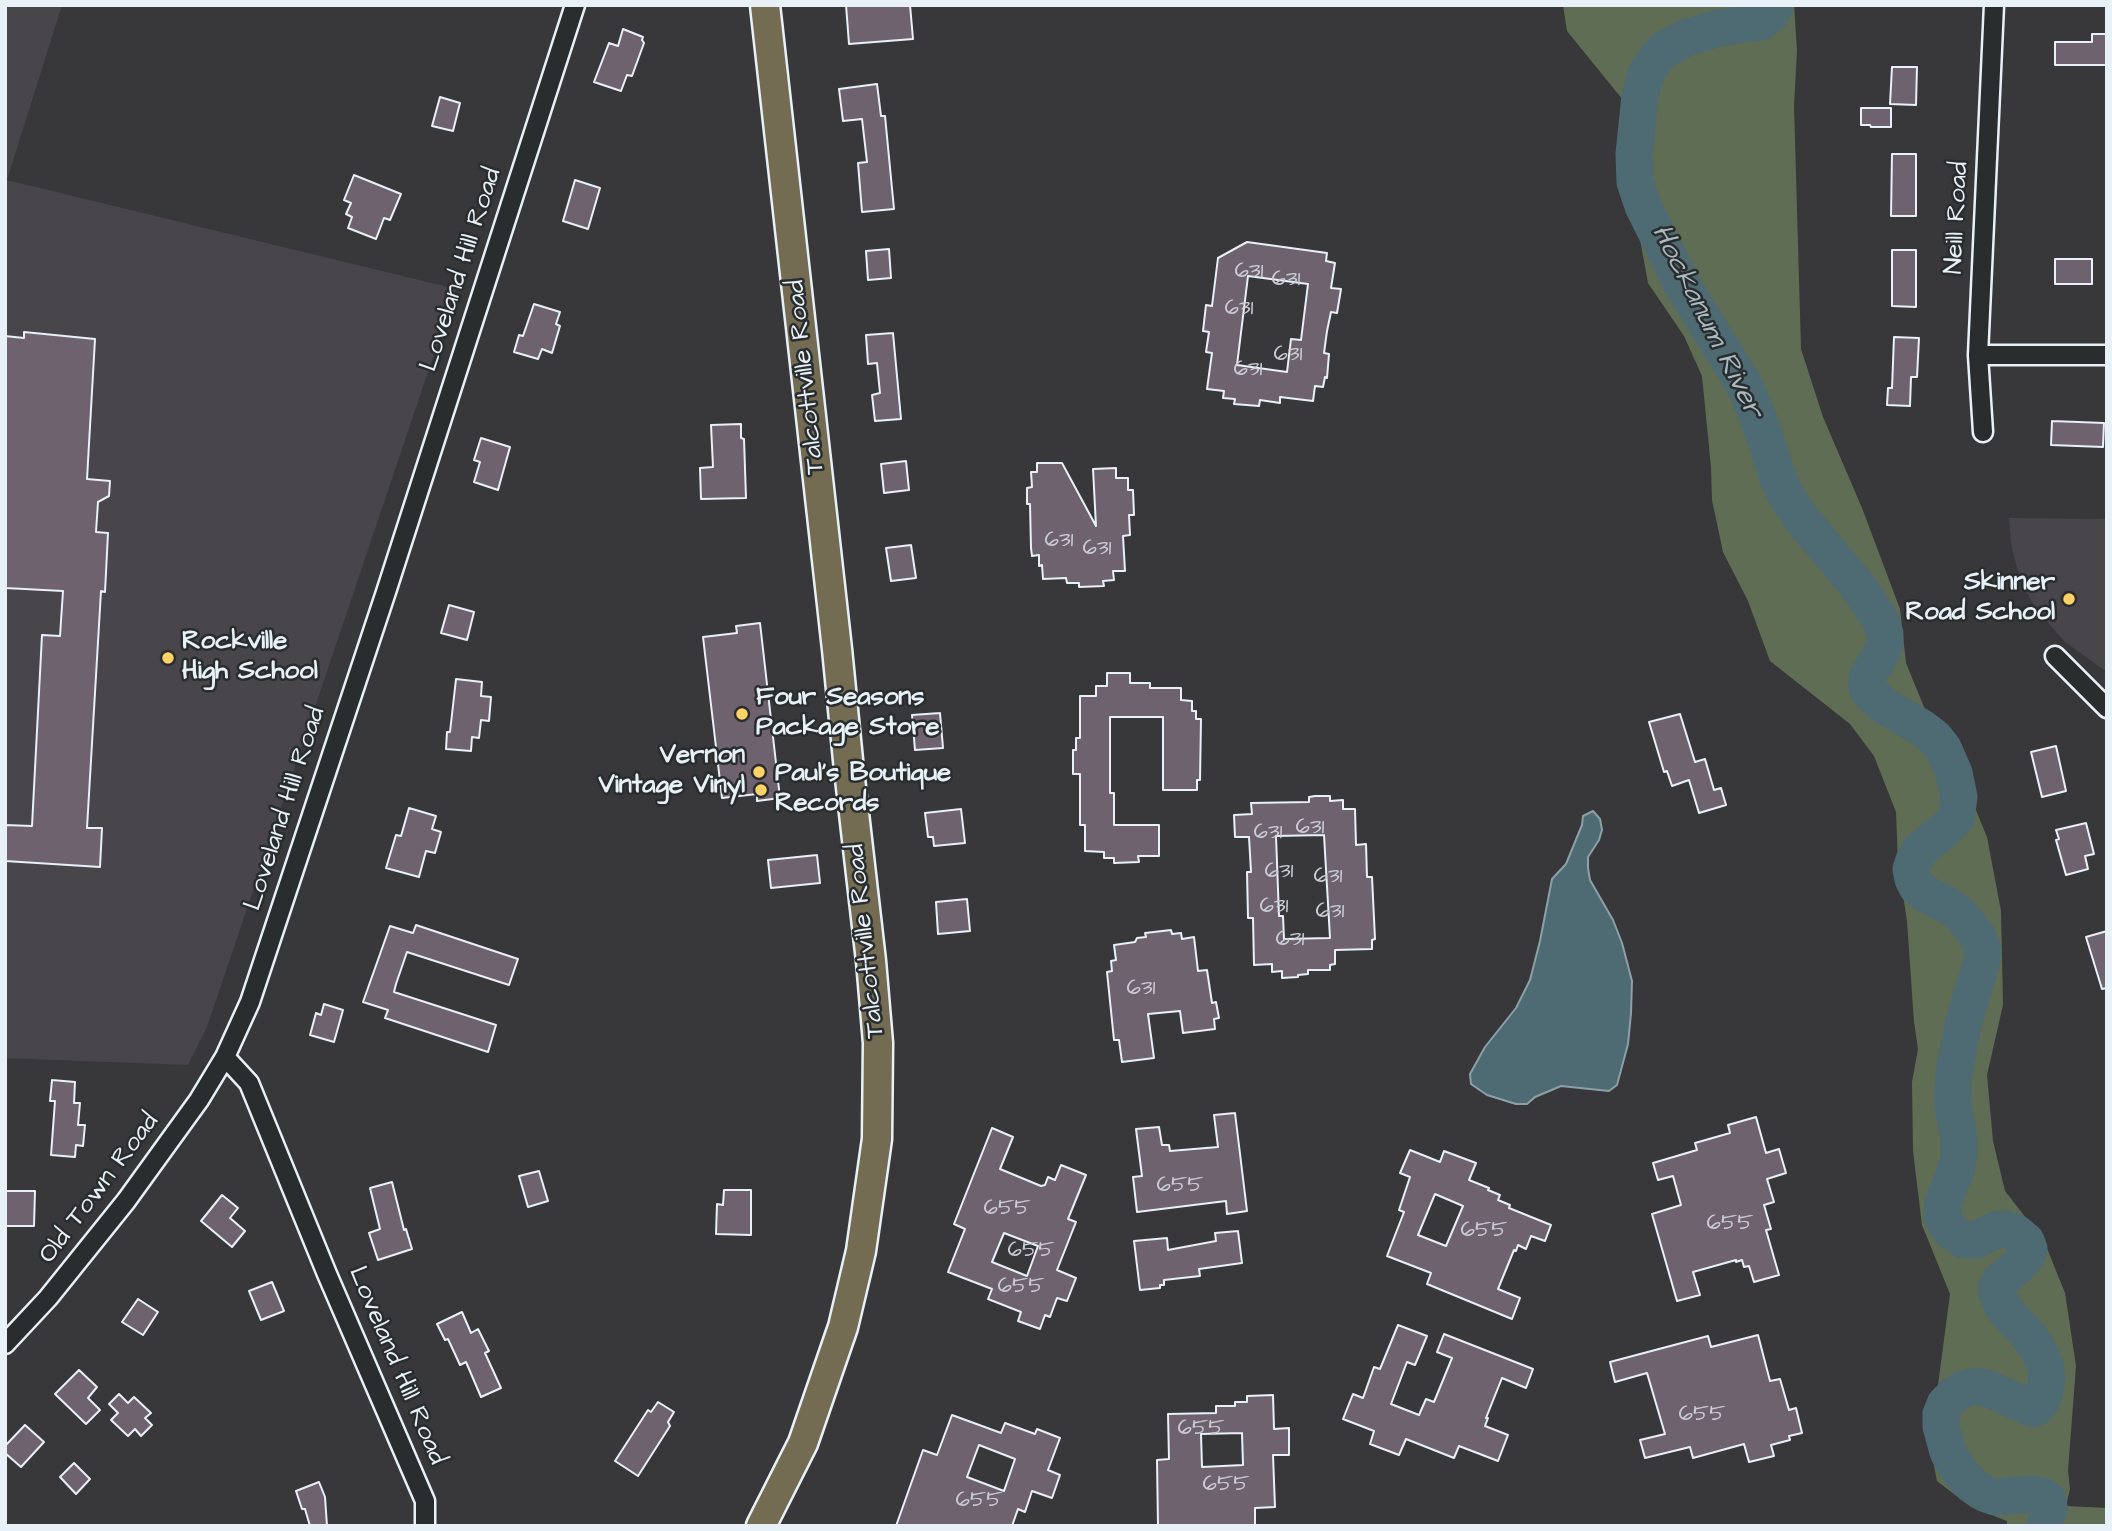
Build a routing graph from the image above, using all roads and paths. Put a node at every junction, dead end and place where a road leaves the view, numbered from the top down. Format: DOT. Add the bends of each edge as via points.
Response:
graph roads {
  1 [pos="575,5"];
  2 [pos="765,5"];
  3 [pos="1994,5"];
  4 [pos="1978,355"];
  5 [pos="2107,355"];
  6 [pos="1983,432"];
  7 [pos="2055,656"];
  8 [pos="2107,708"];
  9 [pos="225,1057"];
  10 [pos="5,1344"];
  11 [pos="425,1526"];
  12 [pos="761,1526"];
  1 -- 9 [label="street, Loveland Hill Road" via="250,1002"];
  2 -- 12 [label="main road, Talcottville Road" via="878,1043 877,1139 861,1251 843,1327 803,1443"];
  3 -- 4 [label="street, Neill Road"];
  4 -- 5 [label="street"];
  4 -- 6 [label="street, Neill Road"];
  7 -- 8 [label="street"];
  9 -- 10 [label="street, Old Town Road" via="200,1100 127,1201"];
  9 -- 11 [label="street, Loveland Hill Road" via="249,1083 425,1501"];
}
